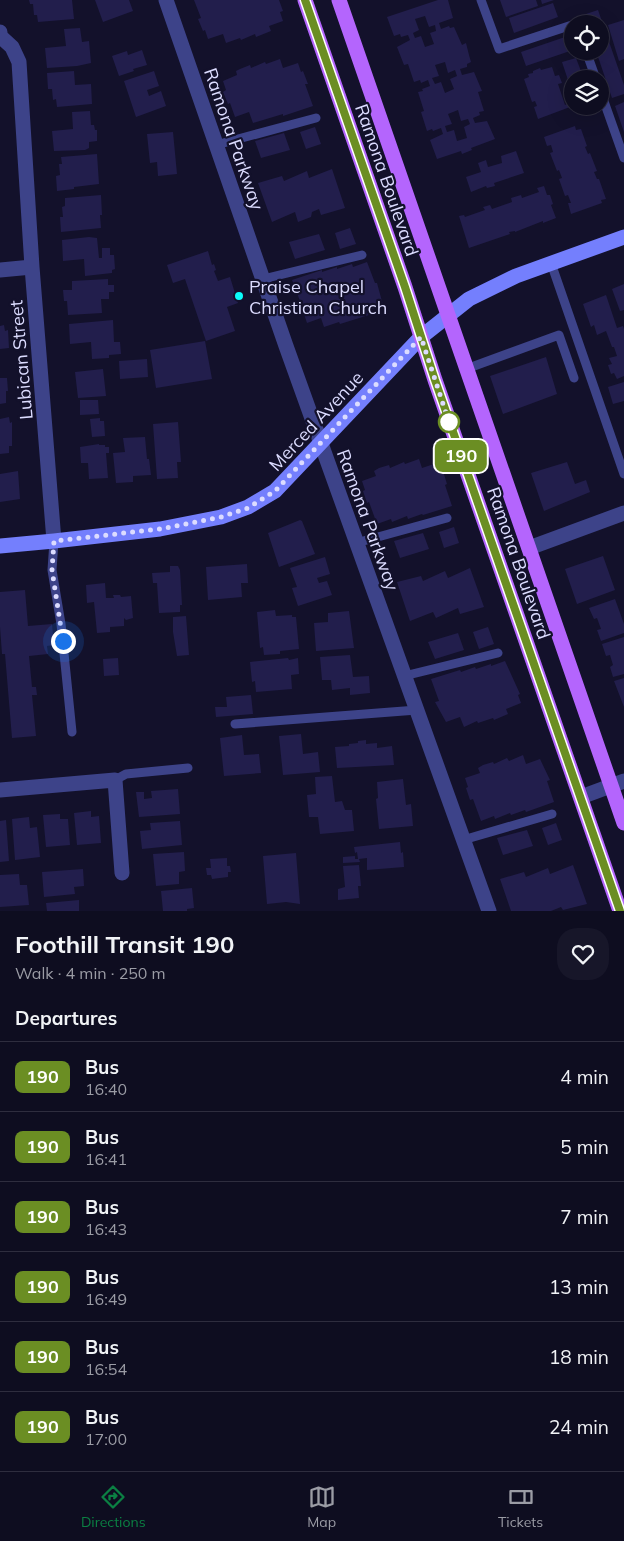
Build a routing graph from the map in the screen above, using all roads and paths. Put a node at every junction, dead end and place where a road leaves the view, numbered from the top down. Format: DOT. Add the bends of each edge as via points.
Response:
graph roads {
  1 [pos="166,0"];
  2 [pos="305,0"];
  3 [pos="339,0"];
  4 [pos="481,0"];
  5 [pos="564,28"];
  6 [pos="0,32"];
  7 [pos="0,36"];
  8 [pos="609,115"];
  9 [pos="316,118"];
  10 [pos="216,145"];
  11 [pos="624,158"];
  12 [pos="624,237"];
  13 [pos="362,255"];
  14 [pos="551,263"];
  15 [pos="32,267"];
  16 [pos="0,270"];
  17 [pos="263,279"];
  18 [pos="448,316"];
  19 [pos="573,330"];
  20 [pos="559,335"];
  21 [pos="421,337"];
  22 [pos="466,368"];
  23 [pos="574,378"];
  24 [pos="321,444"];
  25 [pos="624,474"];
  26 [pos="624,513"];
  27 [pos="447,518"];
  28 [pos="54,541"];
  29 [pos="356,543"];
  30 [pos="0,546"];
  31 [pos="528,548"];
  32 [pos="498,653"];
  33 [pos="404,676"];
  34 [pos="417,710"];
  35 [pos="235,724"];
  36 [pos="72,732"];
  37 [pos="188,768"];
  38 [pos="115,780"];
  39 [pos="618,784"];
  40 [pos="0,790"];
  41 [pos="581,797"];
  42 [pos="552,814"];
  43 [pos="624,823"];
  44 [pos="463,840"];
  45 [pos="122,873"];
  46 [pos="489,911"];
  47 [pos="620,911"];
  1 -- 10 [label="street, Ramona Parkway"];
  2 -- 21 [label="main road, Ramona Boulevard"];
  3 -- 18 [label="main road, Ramona Boulevard"];
  4 -- 5 [label="lane" via="499,49"];
  6 -- 7 [label="street, Lubican Street"];
  7 -- 15 [label="street, Lubican Street" via="12,47 18,62"];
  8 -- 11 [label="lane"];
  9 -- 10 [label="lane"];
  10 -- 17 [label="street, Ramona Parkway"];
  12 -- 14 [label="street, Merced Avenue"];
  13 -- 17 [label="lane"];
  14 -- 18 [label="street, Merced Avenue" via="516,276 469,300"];
  14 -- 19 [label="lane"];
  15 -- 16 [label="street"];
  15 -- 28 [label="street, Lubican Street"];
  17 -- 24 [label="street, Ramona Parkway"];
  18 -- 21 [label="street, Merced Avenue"];
  18 -- 22 [label="main road, Ramona Boulevard"];
  19 -- 20 [label="lane"];
  19 -- 25 [label="lane"];
  20 -- 22 [label="lane"];
  20 -- 23 [label="lane"];
  21 -- 24 [label="street, Merced Avenue"];
  21 -- 41 [label="main road, Ramona Boulevard"];
  22 -- 31 [label="main road, Ramona Boulevard"];
  24 -- 28 [label="street, Merced Avenue" via="275,491 248,508 160,529"];
  24 -- 29 [label="street, Ramona Parkway"];
  26 -- 31 [label="street"];
  27 -- 29 [label="lane"];
  28 -- 30 [label="street, Merced Avenue"];
  28 -- 36 [label="lane" via="52,570 62,624"];
  29 -- 33 [label="street, Ramona Parkway"];
  31 -- 39 [label="main road, Ramona Boulevard"];
  32 -- 33 [label="lane"];
  33 -- 34 [label="street, Ramona Parkway"];
  34 -- 35 [label="lane"];
  34 -- 44 [label="street, Ramona Parkway"];
  37 -- 38 [label="lane" via="126,774"];
  38 -- 40 [label="street"];
  38 -- 45 [label="street"];
  39 -- 41 [label="street"];
  39 -- 43 [label="main road, Ramona Boulevard"];
  41 -- 47 [label="main road, Ramona Boulevard"];
  42 -- 44 [label="lane"];
  44 -- 46 [label="street, Ramona Parkway"];
}
